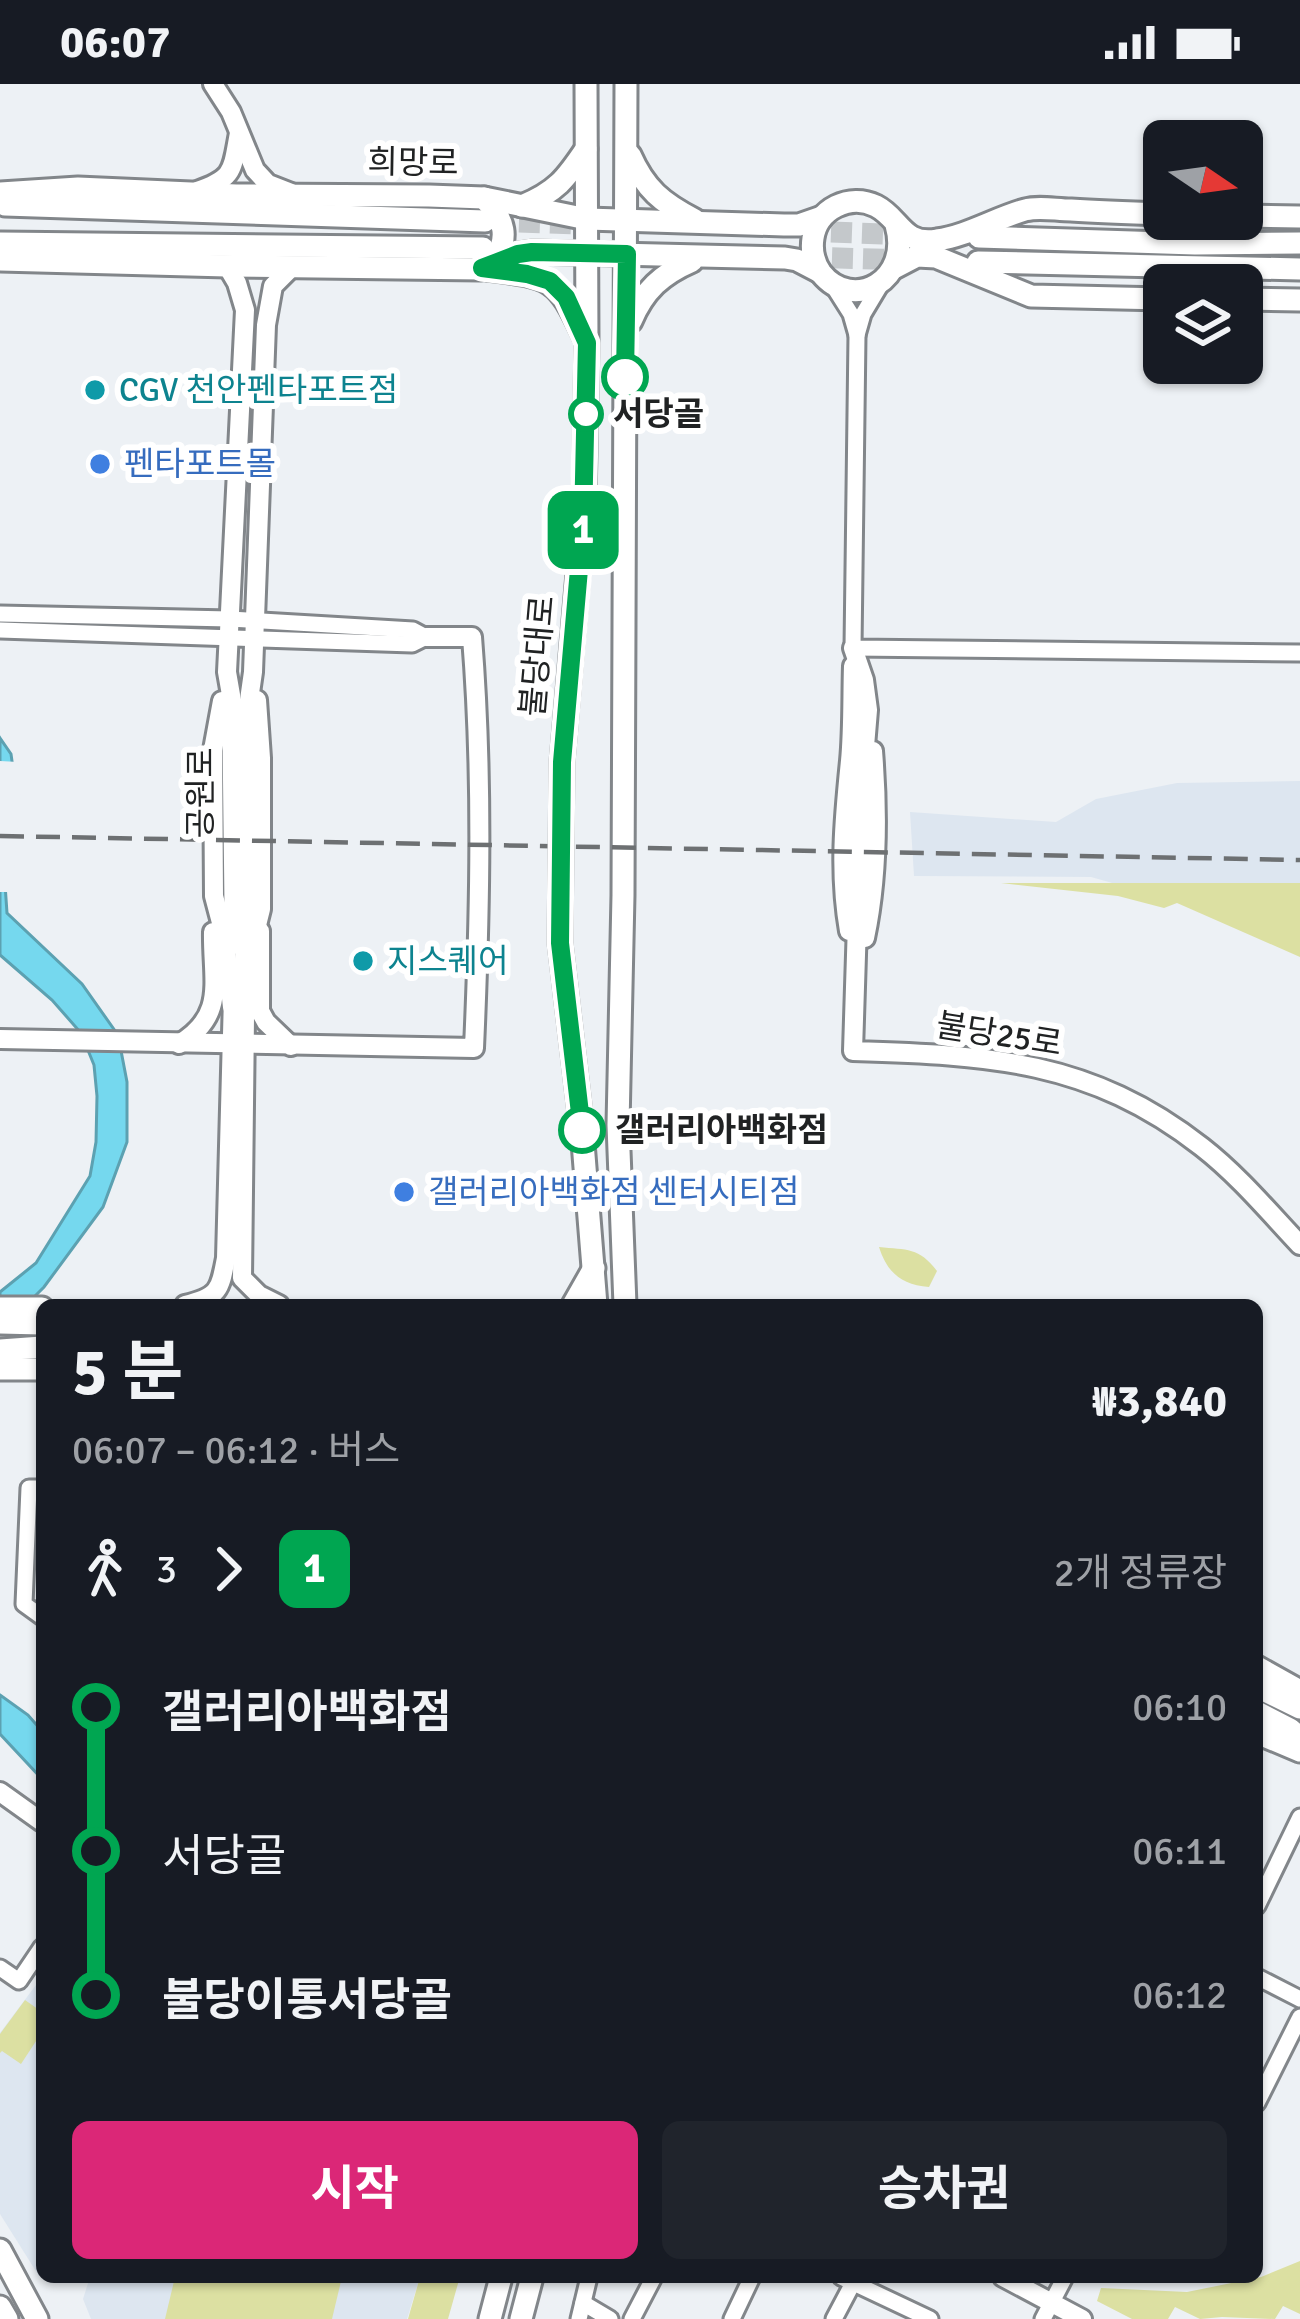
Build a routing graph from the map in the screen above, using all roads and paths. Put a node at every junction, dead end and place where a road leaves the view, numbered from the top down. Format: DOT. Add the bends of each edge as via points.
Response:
graph roads {
  1 [pos="214,84"];
  2 [pos="586,84"];
  3 [pos="626,84"];
  4 [pos="239,133"];
  5 [pos="586,148"];
  6 [pos="626,148"];
  7 [pos="0,193"];
  8 [pos="188,194"];
  9 [pos="295,195"];
  10 [pos="0,205"];
  11 [pos="521,207"];
  12 [pos="484,209"];
  13 [pos="1143,213"];
  14 [pos="822,217"];
  15 [pos="1263,217"];
  16 [pos="1300,217"];
  17 [pos="587,219"];
  18 [pos="627,220"];
  19 [pos="701,223"];
  20 [pos="896,225"];
  21 [pos="979,237"];
  22 [pos="0,243"];
  23 [pos="1300,243"];
  24 [pos="587,254"];
  25 [pos="627,254"];
  26 [pos="701,257"];
  27 [pos="0,260"];
  28 [pos="486,260"];
  29 [pos="978,262"];
  30 [pos="226,266"];
  31 [pos="292,267"];
  32 [pos="1300,268"];
  33 [pos="890,274"];
  34 [pos="825,277"];
  35 [pos="1143,299"];
  36 [pos="1263,299"];
  37 [pos="1300,300"];
  38 [pos="626,332"];
  39 [pos="857,334"];
  40 [pos="587,343"];
  41 [pos="0,614"];
  42 [pos="229,628"];
  43 [pos="254,629"];
  44 [pos="0,630"];
  45 [pos="426,637"];
  46 [pos="853,648"];
  47 [pos="1300,653"];
  48 [pos="227,672"];
  49 [pos="253,672"];
  50 [pos="214,896"];
  51 [pos="260,909"];
  52 [pos="855,971"];
  53 [pos="239,1012"];
  54 [pos="0,1039"];
  55 [pos="179,1044"];
  56 [pos="238,1045"];
  57 [pos="292,1046"];
  58 [pos="1300,1245"];
  59 [pos="234,1255"];
  60 [pos="594,1267"];
  61 [pos="205,1299"];
  62 [pos="269,1299"];
  63 [pos="576,1299"];
  64 [pos="596,1299"];
  65 [pos="625,1299"];
  66 [pos="0,1308"];
  67 [pos="36,1308"];
  68 [pos="0,1323"];
  69 [pos="36,1324"];
  70 [pos="36,1347"];
  71 [pos="0,1350"];
  72 [pos="0,1369"];
  73 [pos="36,1369"];
  74 [pos="36,1487"];
  75 [pos="36,1613"];
  76 [pos="1263,1675"];
  77 [pos="1300,1675"];
  78 [pos="1263,1676"];
  79 [pos="1263,1677"];
  80 [pos="1300,1691"];
  81 [pos="1300,1708"];
  82 [pos="1263,1715"];
  83 [pos="1263,1736"];
  84 [pos="1300,1738"];
  85 [pos="1300,1751"];
  86 [pos="0,1792"];
  87 [pos="1300,1817"];
  88 [pos="36,1818"];
  89 [pos="1263,1894"];
  90 [pos="36,1956"];
  91 [pos="0,1967"];
  92 [pos="1263,1980"];
  93 [pos="1300,1999"];
  94 [pos="1300,2018"];
  95 [pos="1263,2091"];
  96 [pos="0,2250"];
  97 [pos="499,2283"];
  98 [pos="530,2283"];
  99 [pos="651,2283"];
  100 [pos="749,2283"];
  101 [pos="846,2283"];
  102 [pos="853,2283"];
  103 [pos="1011,2283"];
  104 [pos="1062,2283"];
  105 [pos="0,2307"];
  106 [pos="581,2311"];
  107 [pos="1047,2311"];
  108 [pos="7,2319"];
  109 [pos="37,2319"];
  110 [pos="490,2319"];
  111 [pos="521,2319"];
  112 [pos="610,2319"];
  113 [pos="632,2319"];
  114 [pos="732,2319"];
  115 [pos="834,2319"];
  116 [pos="930,2319"];
  117 [pos="1082,2319"];
  1 -- 4 [label="street"];
  2 -- 5 [label="main road, 불당대로"];
  3 -- 6 [label="main road"];
  4 -- 8 [label="street" via="229,174"];
  4 -- 9 [label="street" via="255,170"];
  5 -- 11 [label="main road" via="563,182"];
  5 -- 17 [label="main road, 불당대로"];
  6 -- 18 [label="main road"];
  6 -- 19 [label="main road" via="641,179 668,206"];
  7 -- 8 [label="main road, 희망로"];
  8 -- 9 [label="main road, 희망로"];
  9 -- 12 [label="main road, 희망로"];
  10 -- 12 [label="main road"];
  11 -- 12 [label="main road, 희망로"];
  11 -- 17 [label="main road, 희망로"];
  12 -- 28 [label="main road" via="499,214 503,242"];
  13 -- 20 [label="main road" via="1030,208 938,240 916,240"];
  14 -- 19 [label="main road, 희망로" via="799,225"];
  14 -- 20 [label="main road" via="861,201"];
  14 -- 34 [label="main road" via="812,244"];
  15 -- 16 [label="main road"];
  17 -- 18 [label="main road, 희망로"];
  17 -- 24 [label="main road, 불당대로"];
  18 -- 19 [label="main road, 희망로"];
  18 -- 25 [label="main road"];
  20 -- 33 [label="main road" via="899,254"];
  21 -- 23 [label="main road"];
  22 -- 28 [label="main road"];
  24 -- 25 [label="main road"];
  24 -- 28 [label="main road"];
  24 -- 40 [label="main road, 불당대로"];
  25 -- 26 [label="main road"];
  25 -- 38 [label="main road"];
  26 -- 34 [label="main road" via="785,258"];
  26 -- 38 [label="main road" via="641,297"];
  27 -- 30 [label="main road"];
  28 -- 31 [label="main road"];
  28 -- 40 [label="main road" via="550,281"];
  29 -- 32 [label="main road"];
  30 -- 31 [label="main road"];
  30 -- 42 [label="street, 공원로" via="243,296 245,328"];
  31 -- 43 [label="street, 공원로" via="272,286 266,325"];
  33 -- 34 [label="main road" via="858,290"];
  33 -- 35 [label="main road" via="917,256 936,257 1030,296"];
  33 -- 39 [label="street"];
  34 -- 39 [label="street"];
  36 -- 37 [label="main road"];
  38 -- 65 [label="main road" via="618,1125"];
  39 -- 46 [label="street"];
  40 -- 60 [label="main road, 불당대로" via="583,524 562,762 560,943"];
  41 -- 42 [label="street"];
  42 -- 43 [label="street"];
  42 -- 44 [label="street"];
  42 -- 48 [label="street, 공원로"];
  43 -- 45 [label="street" via="413,630"];
  43 -- 49 [label="street, 공원로"];
  45 -- 57 [label="street" via="472,638 475,1048"];
  46 -- 47 [label="street"];
  46 -- 52 [label="street" via="842,891"];
  46 -- 52 [label="street" via="868,710"];
  48 -- 50 [label="street" via="213,750"];
  48 -- 53 [label="street, 공원로"];
  49 -- 51 [label="street"];
  49 -- 53 [label="street, 공원로"];
  50 -- 53 [label="street"];
  50 -- 55 [label="street" via="214,1005 197,1034"];
  51 -- 53 [label="street" via="249,1008"];
  51 -- 57 [label="street" via="260,1011"];
  52 -- 58 [label="street, 불당25로" via="853,1051 1005,1060 1062,1072 1132,1101 1203,1147"];
  53 -- 56 [label="street, 공원로"];
  54 -- 55 [label="street"];
  55 -- 56 [label="street"];
  56 -- 57 [label="street"];
  56 -- 59 [label="street, 공원로"];
  59 -- 61 [label="street"];
  59 -- 62 [label="street" via="250,1288"];
  60 -- 63 [label="main road"];
  60 -- 64 [label="main road, 불당대로"];
  66 -- 67 [label="main road"];
  68 -- 69 [label="main road"];
  70 -- 71 [label="main road"];
  72 -- 73 [label="main road"];
  74 -- 75 [label="street" via="28,1488 24,1604"];
  76 -- 77 [label="street"];
  78 -- 80 [label="main road"];
  79 -- 81 [label="main road"];
  82 -- 84 [label="main road"];
  83 -- 85 [label="main road"];
  86 -- 88 [label="street"];
  87 -- 89 [label="street"];
  90 -- 91 [label="street" via="19,1981"];
  92 -- 93 [label="street"];
  94 -- 95 [label="street"];
  96 -- 109 [label="main road"];
  97 -- 110 [label="main road"];
  98 -- 111 [label="main road"];
  99 -- 113 [label="street"];
  100 -- 114 [label="street"];
  101 -- 115 [label="street"];
  102 -- 116 [label="street"];
  103 -- 107 [label="street"];
  104 -- 107 [label="street"];
  105 -- 108 [label="main road"];
  106 -- 112 [label="street"];
  107 -- 117 [label="street"];
}
